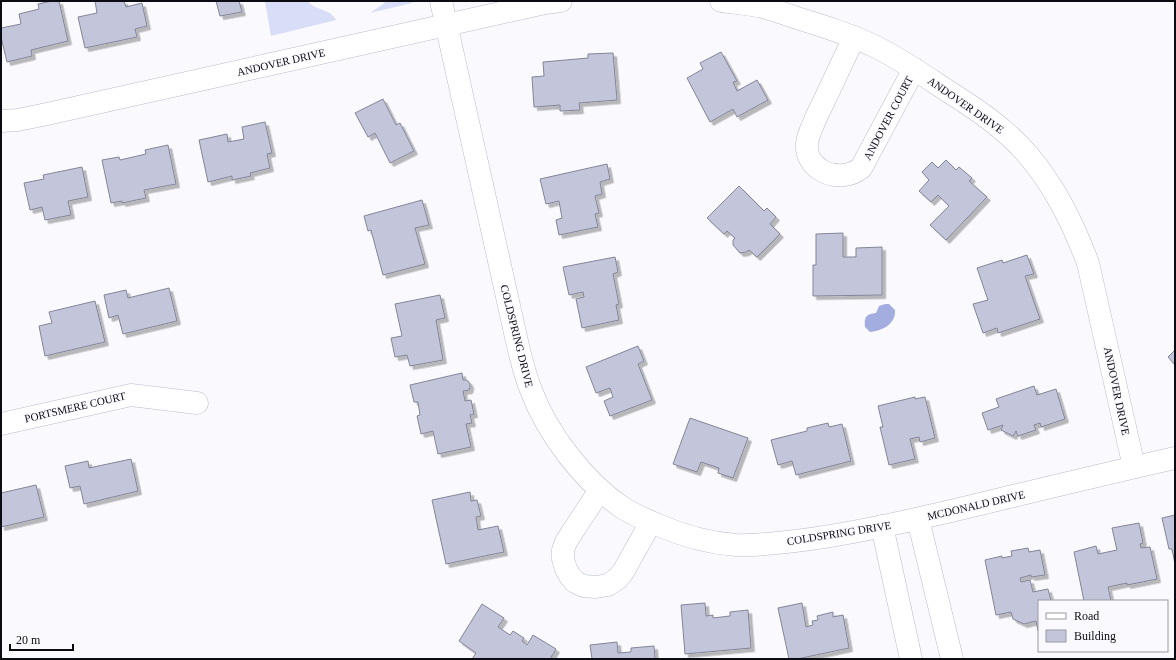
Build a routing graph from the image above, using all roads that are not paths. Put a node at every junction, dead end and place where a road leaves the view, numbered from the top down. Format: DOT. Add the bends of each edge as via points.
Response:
graph roads {
  1 [pos="441,1"];
  2 [pos="560,1"];
  3 [pos="721,1"];
  4 [pos="446,24"];
  5 [pos="854,37"];
  6 [pos="914,69"];
  7 [pos="1,121"];
  8 [pos="197,404"];
  9 [pos="1,424"];
  10 [pos="1175,458"];
  11 [pos="1134,468"];
  12 [pos="600,490"];
  13 [pos="918,519"];
  14 [pos="652,522"];
  15 [pos="882,526"];
  16 [pos="911,659"];
  17 [pos="952,659"];
  1 -- 4 [label="street, COLDSPRING DRIVE"];
  2 -- 4 [label="street, ANDOVER DRIVE"];
  3 -- 5 [label="street, ANDOVER DRIVE" via="762,7 836,29"];
  4 -- 7 [label="street, ANDOVER DRIVE" via="47,114"];
  4 -- 12 [label="street, COLDSPRING DRIVE" via="522,364 543,417 576,466"];
  5 -- 6 [label="street, ANDOVER DRIVE"];
  5 -- 6 [label="street, ANDOVER COURT" via="808,139 807,150 810,159 816,168 827,174 850,174 861,167"];
  6 -- 11 [label="street, ANDOVER DRIVE" via="972,106 1010,137 1043,175 1062,205 1088,263"];
  8 -- 9 [label="street, PORTSMERE COURT" via="132,395"];
  10 -- 11 [label="street, MCDONALD DRIVE"];
  11 -- 13 [label="street, MCDONALD DRIVE"];
  12 -- 14 [label="street, COLDSPRING DRIVE" via="621,507"];
  12 -- 14 [label="street" via="562,550 566,569 575,582 596,587 608,585 617,579"];
  13 -- 15 [label="street, COLDSPRING DRIVE"];
  13 -- 17 [label="street, MCDONALD DRIVE"];
  14 -- 15 [label="street, COLDSPRING DRIVE" via="693,538 738,545 823,538"];
  15 -- 16 [label="street"];
}
